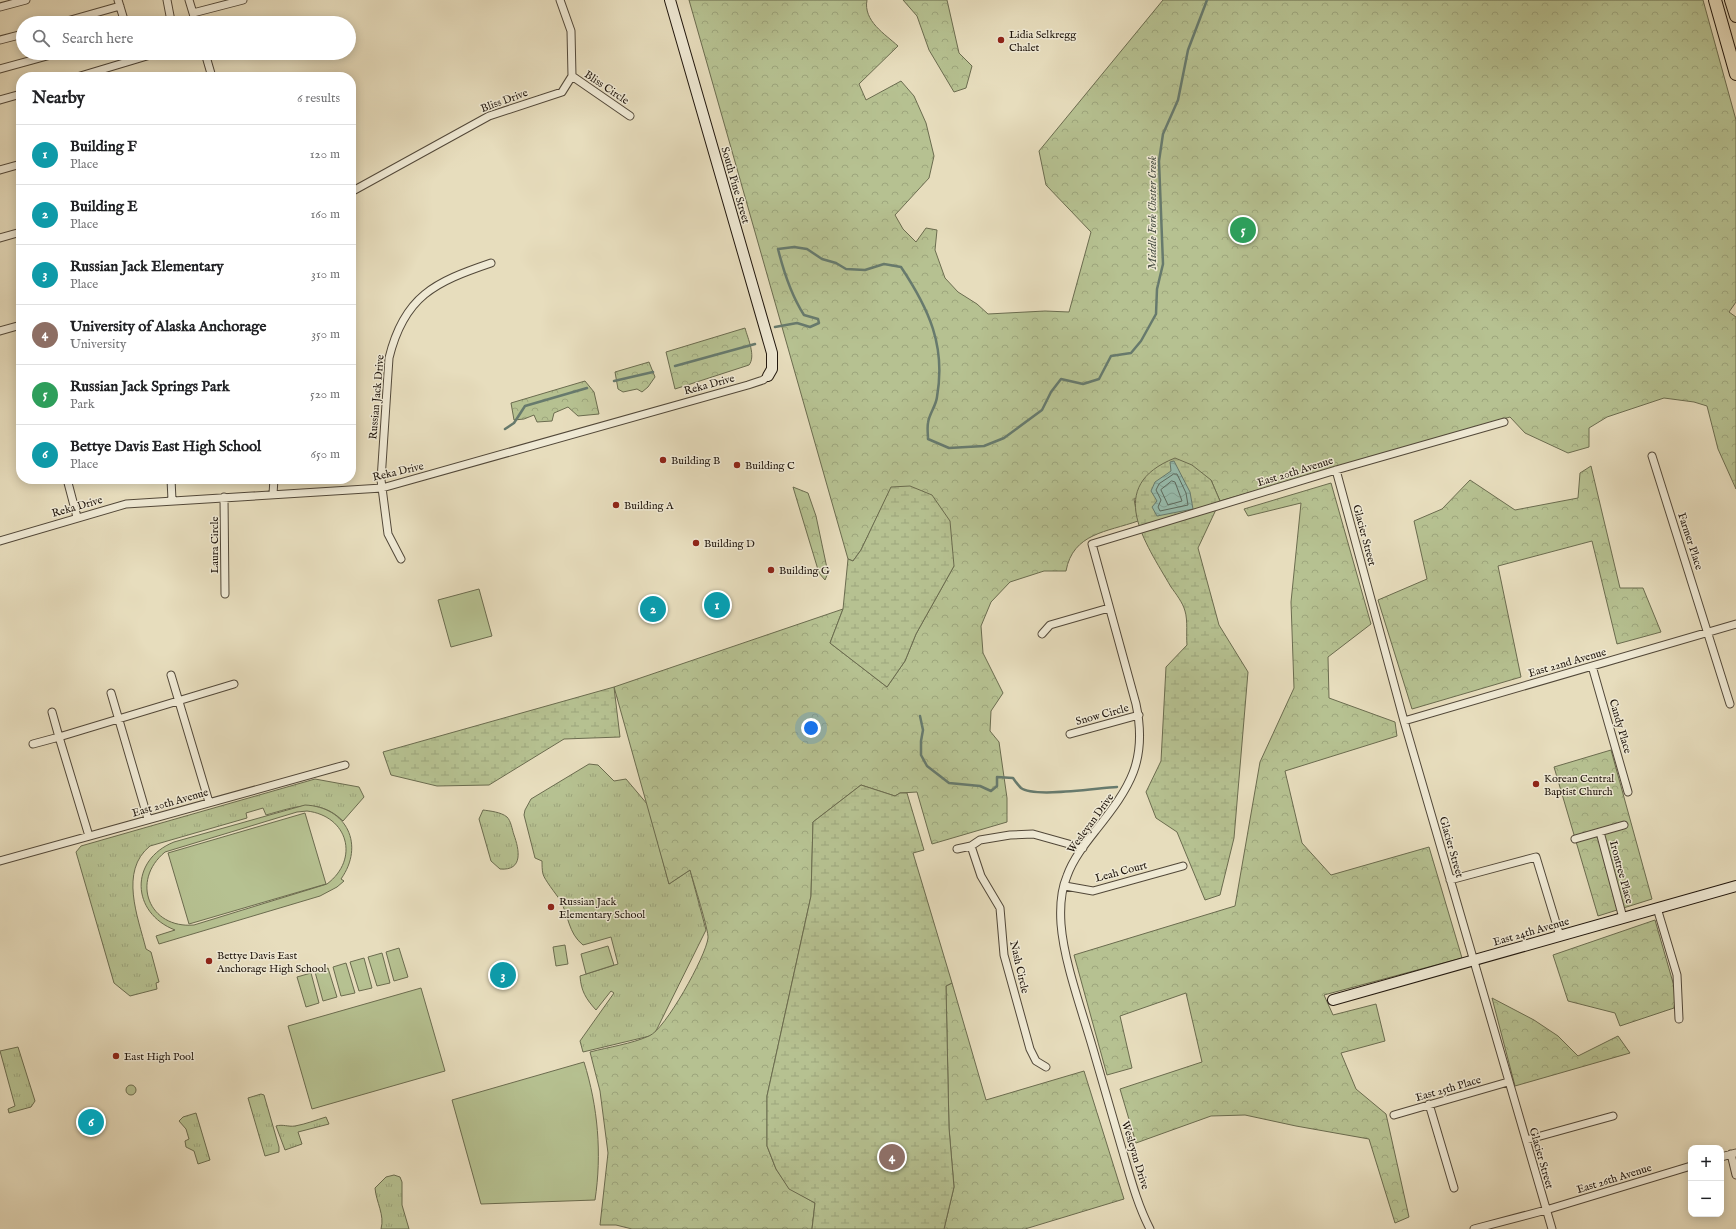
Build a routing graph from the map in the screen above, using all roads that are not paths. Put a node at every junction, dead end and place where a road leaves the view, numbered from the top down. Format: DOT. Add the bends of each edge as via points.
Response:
graph roads {
  1 [pos="26,0"];
  2 [pos="167,0"];
  3 [pos="189,0"];
  4 [pos="243,0"];
  5 [pos="560,0"];
  6 [pos="670,0"];
  7 [pos="1715,0"];
  8 [pos="1731,0"];
  9 [pos="119,3"];
  10 [pos="0,7"];
  11 [pos="193,13"];
  12 [pos="81,16"];
  13 [pos="123,16"];
  14 [pos="170,16"];
  15 [pos="194,16"];
  16 [pos="1736,16"];
  17 [pos="16,36"];
  18 [pos="0,40"];
  19 [pos="34,60"];
  20 [pos="134,60"];
  21 [pos="207,60"];
  22 [pos="0,70"];
  23 [pos="94,72"];
  24 [pos="211,72"];
  25 [pos="1736,74"];
  26 [pos="572,76"];
  27 [pos="16,95"];
  28 [pos="0,100"];
  29 [pos="630,116"];
  30 [pos="16,165"];
  31 [pos="0,170"];
  32 [pos="356,189"];
  33 [pos="16,233"];
  34 [pos="0,238"];
  35 [pos="491,263"];
  36 [pos="16,326"];
  37 [pos="0,331"];
  38 [pos="768,376"];
  39 [pos="1504,422"];
  40 [pos="1652,456"];
  41 [pos="1336,470"];
  42 [pos="68,484"];
  43 [pos="171,484"];
  44 [pos="274,484"];
  45 [pos="382,488"];
  46 [pos="273,494"];
  47 [pos="224,497"];
  48 [pos="172,500"];
  49 [pos="78,517"];
  50 [pos="0,541"];
  51 [pos="1092,544"];
  52 [pos="401,559"];
  53 [pos="225,594"];
  54 [pos="1109,608"];
  55 [pos="1736,624"];
  56 [pos="1709,632"];
  57 [pos="1042,634"];
  58 [pos="1592,666"];
  59 [pos="171,675"];
  60 [pos="234,684"];
  61 [pos="111,693"];
  62 [pos="179,701"];
  63 [pos="1730,704"];
  64 [pos="52,712"];
  65 [pos="1139,715"];
  66 [pos="118,719"];
  67 [pos="1404,721"];
  68 [pos="1070,734"];
  69 [pos="59,737"];
  70 [pos="33,744"];
  71 [pos="345,765"];
  72 [pos="1628,792"];
  73 [pos="209,802"];
  74 [pos="148,819"];
  75 [pos="1624,825"];
  76 [pos="1600,832"];
  77 [pos="89,836"];
  78 [pos="1575,839"];
  79 [pos="971,846"];
  80 [pos="957,848"];
  81 [pos="1082,848"];
  82 [pos="0,861"];
  83 [pos="1183,866"];
  84 [pos="1450,880"];
  85 [pos="1065,886"];
  86 [pos="1736,886"];
  87 [pos="1657,908"];
  88 [pos="1624,918"];
  89 [pos="1560,936"];
  90 [pos="1474,960"];
  91 [pos="1333,1000"];
  92 [pos="1679,1019"];
  93 [pos="1046,1067"];
  94 [pos="1508,1082"];
  95 [pos="1429,1104"];
  96 [pos="1394,1114"];
  97 [pos="1613,1116"];
  98 [pos="1526,1140"];
  99 [pos="1733,1153"];
  100 [pos="1688,1167"];
  101 [pos="1736,1175"];
  102 [pos="1454,1188"];
  103 [pos="1546,1210"];
  104 [pos="1150,1229"];
  105 [pos="1474,1229"];
  106 [pos="1552,1229"];
  1 -- 10 [label="street"];
  2 -- 14 [label="street"];
  3 -- 11 [label="street"];
  4 -- 11 [label="street"];
  5 -- 26 [label="street" via="571,31"];
  6 -- 38 [label="street, South Pine Street" via="772,353 772,369"];
  7 -- 25 [label="main road"];
  8 -- 16 [label="main road"];
  9 -- 12 [label="street"];
  9 -- 13 [label="street"];
  11 -- 15 [label="street"];
  17 -- 18 [label="street"];
  19 -- 22 [label="street"];
  20 -- 23 [label="street"];
  21 -- 24 [label="street"];
  26 -- 29 [label="street, Bliss Circle"];
  26 -- 32 [label="street, Bliss Drive" via="562,92 489,116"];
  27 -- 28 [label="street"];
  30 -- 31 [label="street"];
  33 -- 34 [label="street"];
  35 -- 45 [label="street, Russian Jack Drive" via="433,287 415,302 399,327 389,358"];
  36 -- 37 [label="street"];
  38 -- 45 [label="street, Reka Drive" via="748,385"];
  39 -- 41 [label="street, East 20th Avenue"];
  40 -- 56 [label="street, Farmer Place"];
  41 -- 51 [label="street, East 20th Avenue"];
  41 -- 67 [label="street, Glacier Street"];
  42 -- 49 [label="street"];
  43 -- 48 [label="street"];
  44 -- 46 [label="street"];
  45 -- 46 [label="street, Reka Drive"];
  45 -- 52 [label="street, Russian Jack Drive" via="388,534"];
  46 -- 47 [label="street, Reka Drive"];
  47 -- 48 [label="street, Reka Drive"];
  47 -- 53 [label="street, Laura Circle"];
  48 -- 49 [label="street, Reka Drive" via="126,504"];
  49 -- 50 [label="street, Reka Drive"];
  51 -- 54 [label="street, Wesleyan Drive"];
  54 -- 57 [label="street" via="1050,625"];
  54 -- 65 [label="street, Wesleyan Drive"];
  55 -- 56 [label="street, East 22nd Avenue"];
  56 -- 58 [label="street, East 22nd Avenue"];
  56 -- 63 [label="street, Farmer Place"];
  58 -- 67 [label="street, East 22nd Avenue"];
  58 -- 72 [label="street, Candy Place"];
  59 -- 62 [label="street"];
  60 -- 62 [label="street"];
  61 -- 66 [label="street"];
  62 -- 66 [label="street"];
  62 -- 73 [label="street"];
  64 -- 69 [label="street"];
  65 -- 68 [label="street, Snow Circle"];
  65 -- 81 [label="street, Wesleyan Drive" via="1141,743 1137,764 1123,795"];
  66 -- 69 [label="street"];
  66 -- 74 [label="street"];
  67 -- 84 [label="street, Glacier Street"];
  69 -- 70 [label="street"];
  69 -- 77 [label="street"];
  71 -- 73 [label="street, East 20th Avenue"];
  73 -- 74 [label="street, East 20th Avenue"];
  74 -- 77 [label="street, East 20th Avenue"];
  75 -- 76 [label="street"];
  76 -- 78 [label="street"];
  76 -- 88 [label="street, Irontree Place"];
  77 -- 82 [label="street, East 20th Avenue"];
  79 -- 80 [label="street"];
  79 -- 81 [label="street" via="980,840 1033,834"];
  79 -- 93 [label="street, Nash Circle" via="981,876 1000,908 1004,955 1030,1049 1036,1061"];
  81 -- 85 [label="street, Wesleyan Drive" via="1067,876"];
  83 -- 85 [label="street, Leah Court" via="1093,891"];
  84 -- 89 [label="street" via="1536,857"];
  84 -- 90 [label="street, Glacier Street"];
  85 -- 104 [label="street, Wesleyan Drive" via="1061,924 1068,961 1128,1171"];
  86 -- 87 [label="street, East 24th Avenue"];
  87 -- 88 [label="street, East 24th Avenue"];
  87 -- 92 [label="street" via="1677,975"];
  88 -- 89 [label="street, East 24th Avenue"];
  89 -- 90 [label="street, East 24th Avenue"];
  90 -- 91 [label="street, East 24th Avenue"];
  90 -- 94 [label="street, Glacier Street"];
  94 -- 95 [label="street, East 25th Place"];
  94 -- 98 [label="street, Glacier Street"];
  95 -- 96 [label="street, East 25th Place"];
  95 -- 102 [label="street"];
  97 -- 98 [label="street"];
  98 -- 103 [label="street, Glacier Street"];
  99 -- 101 [label="street"];
  100 -- 103 [label="street, East 26th Avenue"];
  103 -- 105 [label="street, East 26th Avenue"];
  103 -- 106 [label="street, Glacier Street"];
}
